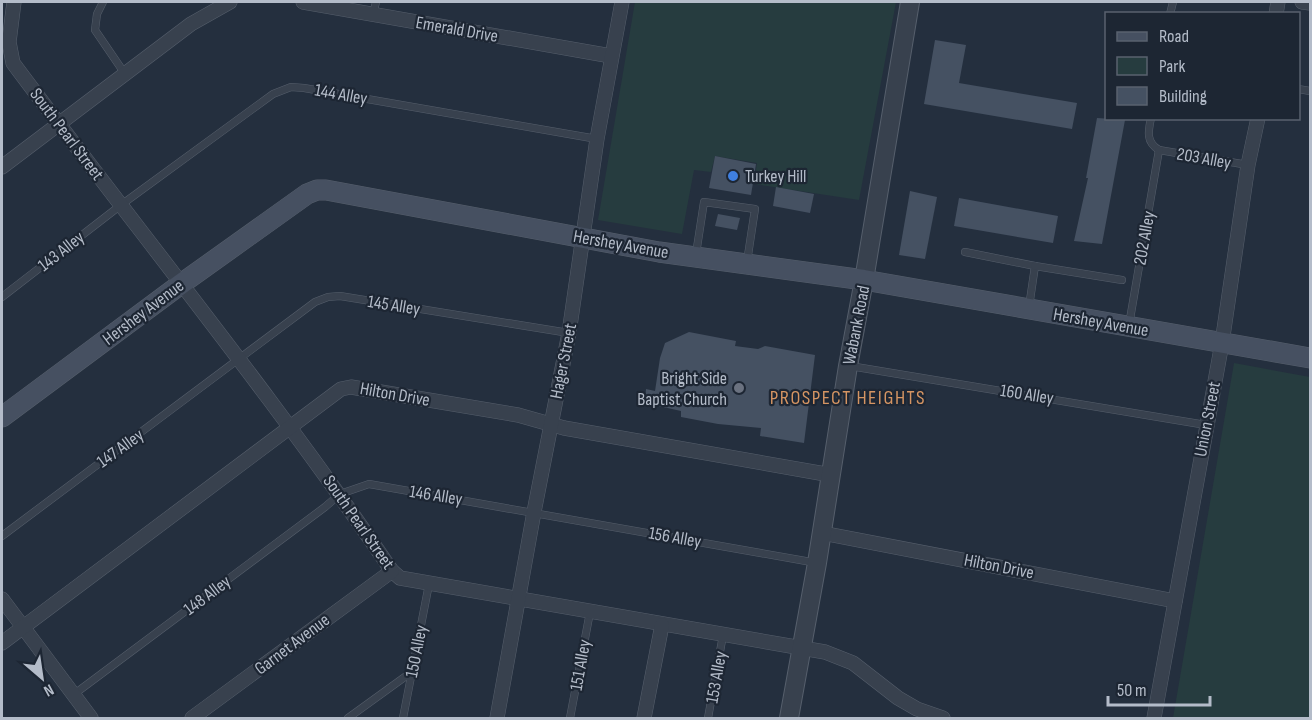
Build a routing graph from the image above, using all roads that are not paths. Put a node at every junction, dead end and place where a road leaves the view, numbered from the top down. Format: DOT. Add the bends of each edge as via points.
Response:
graph roads {
  1 [pos="14,2"];
  2 [pos="103,2"];
  3 [pos="230,2"];
  4 [pos="303,2"];
  5 [pos="622,2"];
  6 [pos="910,2"];
  7 [pos="1302,2"];
  8 [pos="1311,3"];
  9 [pos="375,8"];
  10 [pos="5,51"];
  11 [pos="611,56"];
  12 [pos="125,74"];
  13 [pos="1151,120"];
  14 [pos="1257,120"];
  15 [pos="59,124"];
  16 [pos="597,139"];
  17 [pos="1159,150"];
  18 [pos="1248,165"];
  19 [pos="2,167"];
  20 [pos="121,205"];
  21 [pos="582,238"];
  22 [pos="965,252"];
  23 [pos="696,257"];
  24 [pos="746,264"];
  25 [pos="1035,266"];
  26 [pos="864,280"];
  27 [pos="1122,280"];
  28 [pos="181,284"];
  29 [pos="2,297"];
  30 [pos="1029,309"];
  31 [pos="1129,326"];
  32 [pos="569,333"];
  33 [pos="1222,343"];
  34 [pos="1311,358"];
  35 [pos="238,359"];
  36 [pos="848,366"];
  37 [pos="2,417"];
  38 [pos="550,424"];
  39 [pos="1206,425"];
  40 [pos="290,428"];
  41 [pos="831,475"];
  42 [pos="340,494"];
  43 [pos="534,512"];
  44 [pos="822,533"];
  45 [pos="2,536"];
  46 [pos="817,562"];
  47 [pos="392,571"];
  48 [pos="429,584"];
  49 [pos="2,599"];
  50 [pos="520,599"];
  51 [pos="1175,601"];
  52 [pos="590,612"];
  53 [pos="662,625"];
  54 [pos="22,627"];
  55 [pos="723,635"];
  56 [pos="2,643"];
  57 [pos="802,648"];
  58 [pos="413,671"];
  59 [pos="73,695"];
  60 [pos="91,718"];
  61 [pos="192,718"];
  62 [pos="348,718"];
  63 [pos="403,718"];
  64 [pos="497,718"];
  65 [pos="570,718"];
  66 [pos="644,718"];
  67 [pos="708,718"];
  68 [pos="789,718"];
  69 [pos="943,718"];
  70 [pos="1154,718"];
  1 -- 10 [label="street, South Pearl Street"];
  2 -- 12 [label="lane" via="95,30"];
  3 -- 12 [label="street" via="191,24"];
  4 -- 9 [label="street, Emerald Drive"];
  5 -- 11 [label="street, Hager Street"];
  6 -- 26 [label="street, Wabank Road"];
  7 -- 8 [label="street"];
  9 -- 11 [label="street, Emerald Drive"];
  10 -- 15 [label="street, South Pearl Street"];
  11 -- 16 [label="street, Hager Street"];
  12 -- 15 [label="street"];
  13 -- 17 [label="lane" via="1148,139"];
  14 -- 18 [label="street, Union Street"];
  15 -- 19 [label="street"];
  15 -- 20 [label="street, South Pearl Street"];
  16 -- 20 [label="lane, 144 Alley" via="291,87 273,94"];
  16 -- 21 [label="street, Hager Street"];
  17 -- 18 [label="lane, 203 Alley"];
  17 -- 31 [label="lane, 202 Alley"];
  18 -- 33 [label="street, Union Street"];
  20 -- 28 [label="street, South Pearl Street"];
  20 -- 29 [label="lane, 143 Alley"];
  21 -- 23 [label="main road, Hershey Avenue"];
  21 -- 28 [label="main road, Hershey Avenue" via="317,190"];
  21 -- 32 [label="street, Hager Street"];
  22 -- 25 [label="lane"];
  23 -- 24 [label="main road, Hershey Avenue"];
  23 -- 24 [label="lane" via="704,202 755,209"];
  24 -- 26 [label="main road, Hershey Avenue"];
  25 -- 27 [label="lane"];
  25 -- 30 [label="lane"];
  26 -- 30 [label="main road, Hershey Avenue"];
  26 -- 36 [label="street, Wabank Road"];
  28 -- 35 [label="street, South Pearl Street"];
  28 -- 37 [label="main road, Hershey Avenue"];
  30 -- 31 [label="main road, Hershey Avenue"];
  31 -- 33 [label="main road, Hershey Avenue"];
  32 -- 35 [label="lane, 145 Alley" via="340,296 315,302"];
  32 -- 38 [label="street, Hager Street"];
  33 -- 34 [label="main road, Hershey Avenue"];
  33 -- 39 [label="street, Union Street"];
  35 -- 40 [label="street, South Pearl Street"];
  35 -- 45 [label="lane, 147 Alley"];
  36 -- 39 [label="lane, 160 Alley"];
  36 -- 41 [label="street, Wabank Road"];
  38 -- 40 [label="street, Hilton Drive" via="351,387 341,389"];
  38 -- 41 [label="street, Hilton Drive"];
  38 -- 43 [label="street, Hager Street"];
  39 -- 51 [label="street, Union Street"];
  40 -- 42 [label="street, South Pearl Street"];
  40 -- 54 [label="street, Hilton Drive"];
  41 -- 44 [label="street, Wabank Road"];
  42 -- 43 [label="lane, 146 Alley" via="369,484"];
  42 -- 47 [label="street, South Pearl Street"];
  42 -- 59 [label="lane, 148 Alley"];
  43 -- 46 [label="lane, 156 Alley"];
  43 -- 50 [label="street, Hager Street"];
  44 -- 46 [label="street, Wabank Road"];
  44 -- 51 [label="street, Hilton Drive"];
  46 -- 57 [label="street, Wabank Road"];
  47 -- 48 [label="street, South Pearl Street" via="400,578"];
  47 -- 61 [label="street, Garnet Avenue"];
  48 -- 50 [label="street, South Pearl Street"];
  48 -- 58 [label="lane, 150 Alley"];
  49 -- 54 [label="street"];
  50 -- 52 [label="street, South Pearl Street"];
  50 -- 64 [label="street, Hager Street"];
  51 -- 70 [label="street, Union Street"];
  52 -- 53 [label="street, South Pearl Street"];
  52 -- 65 [label="lane, 151 Alley"];
  53 -- 55 [label="street, South Pearl Street"];
  53 -- 66 [label="street"];
  54 -- 56 [label="street, Hilton Drive"];
  54 -- 59 [label="street"];
  55 -- 57 [label="street, South Pearl Street"];
  55 -- 67 [label="lane, 153 Alley"];
  57 -- 68 [label="street, Wabank Road"];
  57 -- 69 [label="street, South Pearl Street" via="842,658 898,698"];
  58 -- 62 [label="lane"];
  58 -- 63 [label="lane, 150 Alley"];
  59 -- 60 [label="street"];
}
